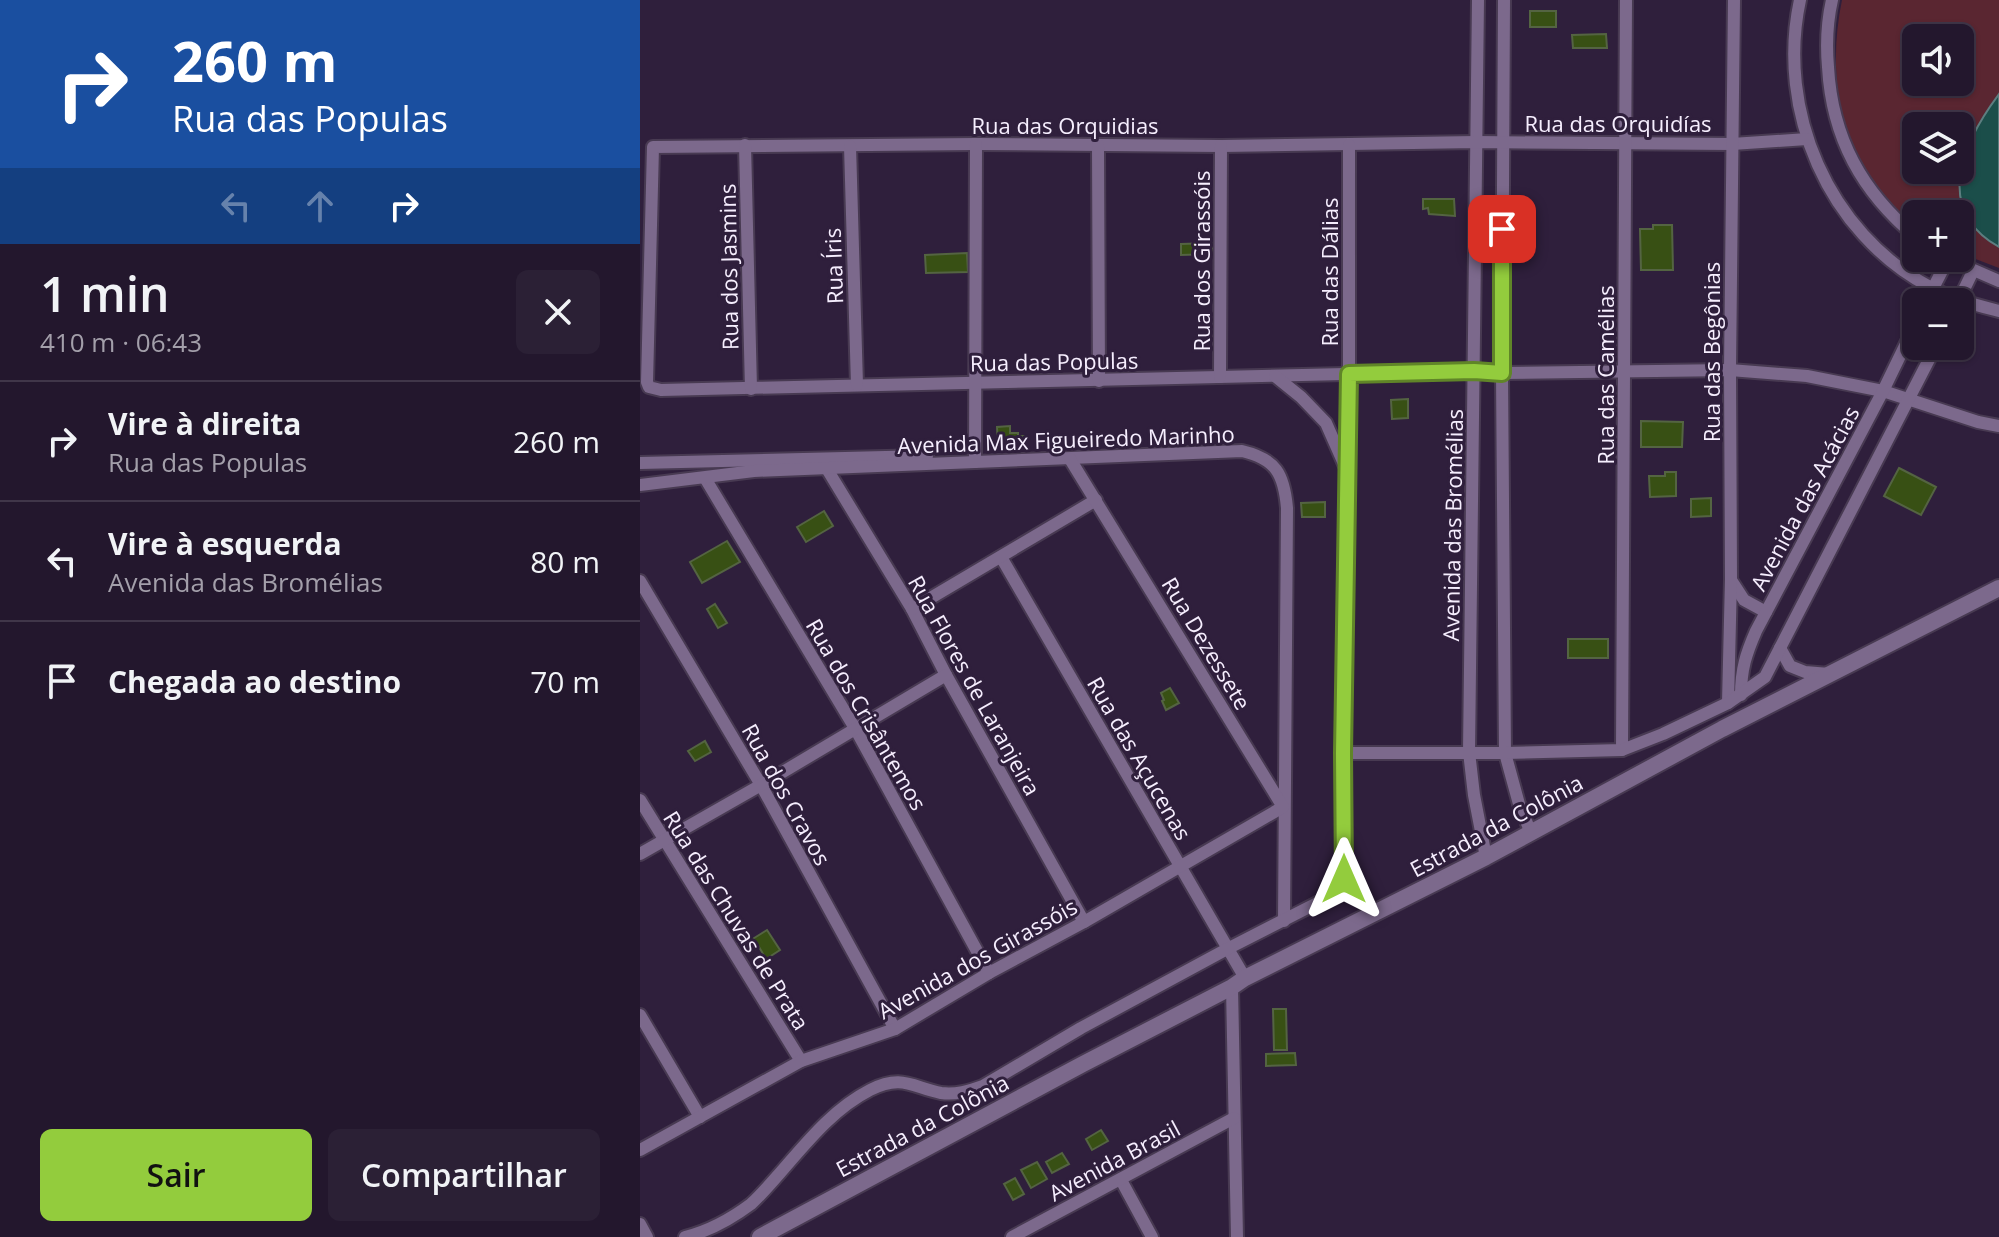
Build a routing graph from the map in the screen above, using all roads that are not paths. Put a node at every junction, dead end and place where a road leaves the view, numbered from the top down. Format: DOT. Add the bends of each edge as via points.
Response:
graph roads {
  1 [pos="1478,0"];
  2 [pos="1504,0"];
  3 [pos="1626,0"];
  4 [pos="1734,0"];
  5 [pos="1800,0"];
  6 [pos="1832,0"];
  7 [pos="1807,139"];
  8 [pos="1476,142"];
  9 [pos="1503,143"];
  10 [pos="1625,143"];
  11 [pos="976,144"];
  12 [pos="1732,144"];
  13 [pos="745,145"];
  14 [pos="1098,145"];
  15 [pos="1349,145"];
  16 [pos="850,146"];
  17 [pos="1221,146"];
  18 [pos="1902,224"];
  19 [pos="1974,271"];
  20 [pos="1999,281"];
  21 [pos="1931,288"];
  22 [pos="1974,305"];
  23 [pos="1999,311"];
  24 [pos="1902,352"];
  25 [pos="1929,360"];
  26 [pos="1730,370"];
  27 [pos="1474,371"];
  28 [pos="1625,371"];
  29 [pos="1502,373"];
  30 [pos="646,374"];
  31 [pos="1349,374"];
  32 [pos="1275,376"];
  33 [pos="1220,377"];
  34 [pos="1099,381"];
  35 [pos="975,383"];
  36 [pos="857,385"];
  37 [pos="751,389"];
  38 [pos="1883,391"];
  39 [pos="1909,399"];
  40 [pos="1999,426"];
  41 [pos="975,459"];
  42 [pos="1070,459"];
  43 [pos="640,463"];
  44 [pos="827,469"];
  45 [pos="1347,472"];
  46 [pos="705,478"];
  47 [pos="640,485"];
  48 [pos="1096,500"];
  49 [pos="1001,557"];
  50 [pos="1731,579"];
  51 [pos="640,581"];
  52 [pos="1999,588"];
  53 [pos="912,609"];
  54 [pos="1766,612"];
  55 [pos="1780,648"];
  56 [pos="1830,674"];
  57 [pos="946,675"];
  58 [pos="1741,695"];
  59 [pos="1728,703"];
  60 [pos="856,730"];
  61 [pos="1622,750"];
  62 [pos="1469,752"];
  63 [pos="1343,753"];
  64 [pos="1505,753"];
  65 [pos="761,785"];
  66 [pos="640,800"];
  67 [pos="1283,807"];
  68 [pos="1531,833"];
  69 [pos="664,840"];
  70 [pos="640,854"];
  71 [pos="1486,857"];
  72 [pos="1181,867"];
  73 [pos="1284,921"];
  74 [pos="1084,922"];
  75 [pos="1229,948"];
  76 [pos="989,973"];
  77 [pos="1239,983"];
  78 [pos="640,1015"];
  79 [pos="895,1029"];
  80 [pos="801,1061"];
  81 [pos="700,1117"];
  82 [pos="1234,1118"];
  83 [pos="640,1150"];
  84 [pos="1121,1180"];
  85 [pos="640,1224"];
  86 [pos="1020,1235"];
  87 [pos="647,1237"];
  88 [pos="685,1237"];
  89 [pos="760,1237"];
  90 [pos="1152,1237"];
  91 [pos="1237,1237"];
  1 -- 8 [label="street, Avenida das Bromélias"];
  2 -- 9 [label="street"];
  3 -- 10 [label="street, Rua das Camélias"];
  4 -- 12 [label="street, Rua das Begônias"];
  5 -- 7 [label="street" via="1794,78"];
  6 -- 18 [label="street" via="1827,54 1836,121 1873,193"];
  7 -- 12 [label="street, Rua das Orquidías"];
  7 -- 21 [label="street" via="1832,193 1862,233"];
  8 -- 9 [label="street, Rua das Orquidías"];
  8 -- 15 [label="street, Rua das Orquidias"];
  8 -- 27 [label="street, Avenida das Bromélias"];
  9 -- 10 [label="street, Rua das Orquidías"];
  9 -- 29 [label="street"];
  10 -- 12 [label="street, Rua das Orquidías"];
  10 -- 28 [label="street, Rua das Camélias"];
  11 -- 14 [label="street, Rua das Orquidias"];
  11 -- 16 [label="street, Rua das Orquidias"];
  11 -- 35 [label="street"];
  12 -- 26 [label="street, Rua das Begônias"];
  13 -- 16 [label="street, Rua das Orquidias"];
  13 -- 30 [label="street, Rua das Orquidias" via="653,147"];
  13 -- 37 [label="street, Rua dos Jasmins"];
  14 -- 17 [label="street, Rua das Orquidias"];
  14 -- 34 [label="street"];
  15 -- 17 [label="street, Rua das Orquidias"];
  15 -- 31 [label="street, Rua das Dálias"];
  16 -- 36 [label="street, Rua Íris"];
  17 -- 33 [label="street, Rua dos Girassóis"];
  19 -- 20 [label="street"];
  22 -- 23 [label="street"];
  24 -- 38 [label="street, Avenida das Acácias"];
  25 -- 39 [label="street"];
  26 -- 28 [label="street, Rua das Populas"];
  26 -- 38 [label="street, Rua das Populas" via="1807,376"];
  26 -- 50 [label="street, Rua das Begônias"];
  27 -- 29 [label="street, Rua das Populas"];
  27 -- 31 [label="street, Rua das Populas"];
  27 -- 62 [label="street, Avenida das Bromélias"];
  28 -- 29 [label="street, Rua das Populas"];
  28 -- 61 [label="street, Rua das Camélias"];
  29 -- 64 [label="street"];
  30 -- 37 [label="street, Rua das Populas" via="649,387 661,390"];
  31 -- 32 [label="street, Rua das Populas"];
  31 -- 45 [label="street, Rua das Dálias"];
  32 -- 33 [label="street, Rua das Populas"];
  32 -- 45 [label="street" via="1326,423"];
  33 -- 34 [label="street, Rua das Populas"];
  34 -- 35 [label="street, Rua das Populas"];
  35 -- 36 [label="street, Rua das Populas"];
  35 -- 41 [label="street"];
  36 -- 37 [label="street, Rua das Populas"];
  38 -- 39 [label="street, Rua das Populas"];
  38 -- 54 [label="street, Avenida das Acácias"];
  39 -- 40 [label="street, Rua das Populas"];
  39 -- 55 [label="street"];
  41 -- 42 [label="street, Avenida Max Figueiredo Marinho"];
  41 -- 43 [label="street"];
  41 -- 44 [label="street, Avenida Max Figueiredo Marinho"];
  42 -- 48 [label="street, Rua Dezessete"];
  42 -- 67 [label="street, Avenida Max Figueiredo Marinho" via="1242,451 1271,463 1279,474 1287,508"];
  44 -- 46 [label="street, Avenida Max Figueiredo Marinho"];
  44 -- 53 [label="street, Rua Flores de Laranjeira"];
  45 -- 63 [label="street, Rua das Dálias"];
  46 -- 47 [label="street, Avenida Max Figueiredo Marinho"];
  46 -- 60 [label="street, Rua dos Crisântemos"];
  48 -- 49 [label="street"];
  48 -- 67 [label="street, Rua Dezessete"];
  49 -- 53 [label="street"];
  49 -- 72 [label="street, Rua das Açucenas"];
  50 -- 54 [label="street" via="1744,600"];
  50 -- 59 [label="street, Rua das Begônias"];
  51 -- 65 [label="street, Rua dos Cravos"];
  52 -- 56 [label="main road, Estrada da Colônia"];
  53 -- 57 [label="street, Rua Flores de Laranjeira"];
  54 -- 58 [label="street, Avenida das Acácias" via="1746,654"];
  55 -- 56 [label="street" via="1790,666"];
  55 -- 58 [label="street" via="1765,677"];
  56 -- 68 [label="main road, Estrada da Colônia"];
  57 -- 60 [label="street"];
  57 -- 74 [label="street, Rua Flores de Laranjeira"];
  58 -- 59 [label="street"];
  59 -- 61 [label="street"];
  60 -- 65 [label="street"];
  60 -- 76 [label="street, Rua dos Crisântemos"];
  61 -- 64 [label="street"];
  62 -- 63 [label="street"];
  62 -- 64 [label="street"];
  62 -- 71 [label="street, Avenida das Bromélias"];
  63 -- 73 [label="street, Rua das Dálias" via="1342,885"];
  64 -- 68 [label="street"];
  65 -- 69 [label="street"];
  65 -- 79 [label="street, Rua dos Cravos"];
  66 -- 69 [label="street, Rua das Chuvas de Prata"];
  67 -- 72 [label="street, Avenida dos Girassóis"];
  67 -- 73 [label="street, Avenida Max Figueiredo Marinho"];
  68 -- 71 [label="main road, Estrada da Colônia"];
  69 -- 70 [label="street"];
  69 -- 80 [label="street, Rua das Chuvas de Prata"];
  71 -- 77 [label="main road, Estrada da Colônia"];
  72 -- 74 [label="street, Avenida dos Girassóis"];
  72 -- 75 [label="street, Rua das Açucenas"];
  73 -- 75 [label="street"];
  74 -- 76 [label="street, Avenida dos Girassóis"];
  75 -- 77 [label="street, Rua das Açucenas"];
  75 -- 88 [label="street" via="968,1092 943,1093 895,1082 869,1091 828,1120 752,1203 702,1233"];
  76 -- 79 [label="street, Avenida dos Girassóis"];
  77 -- 82 [label="street"];
  77 -- 89 [label="main road, Estrada da Colônia"];
  78 -- 81 [label="street"];
  79 -- 80 [label="street, Avenida dos Girassóis"];
  80 -- 81 [label="street, Avenida dos Girassóis"];
  81 -- 83 [label="street, Avenida dos Girassóis"];
  82 -- 84 [label="street, Avenida Brasil"];
  82 -- 91 [label="street"];
  84 -- 86 [label="street, Avenida Brasil"];
  84 -- 90 [label="street"];
  85 -- 87 [label="street"];
}
